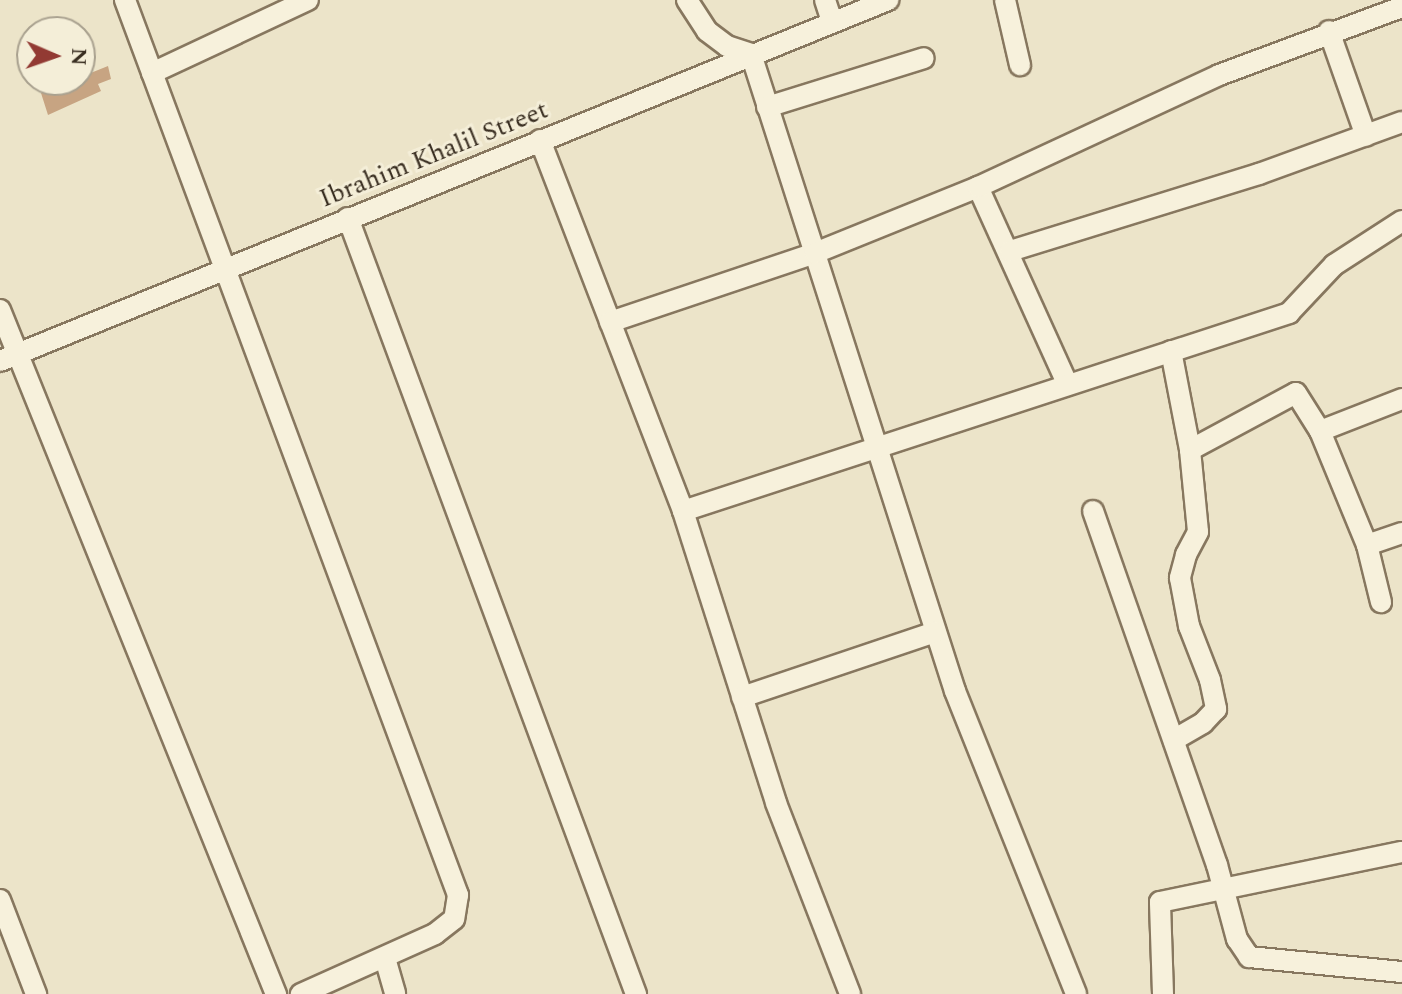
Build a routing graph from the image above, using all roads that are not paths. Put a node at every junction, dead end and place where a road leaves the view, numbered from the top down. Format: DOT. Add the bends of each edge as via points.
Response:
graph roads {
  1 [pos="125,0"];
  2 [pos="308,0"];
  3 [pos="687,0"];
  4 [pos="825,0"];
  5 [pos="888,0"];
  6 [pos="1005,0"];
  7 [pos="1402,7"];
  8 [pos="832,21"];
  9 [pos="1329,31"];
  10 [pos="751,54"];
  11 [pos="924,58"];
  12 [pos="1020,65"];
  13 [pos="152,73"];
  14 [pos="767,107"];
  15 [pos="1402,122"];
  16 [pos="1366,136"];
  17 [pos="540,140"];
  18 [pos="978,187"];
  19 [pos="348,218"];
  20 [pos="1402,221"];
  21 [pos="1010,251"];
  22 [pos="815,253"];
  23 [pos="224,269"];
  24 [pos="0,310"];
  25 [pos="610,322"];
  26 [pos="1171,351"];
  27 [pos="8,357"];
  28 [pos="1068,385"];
  29 [pos="1402,399"];
  30 [pos="1320,431"];
  31 [pos="876,447"];
  32 [pos="1190,450"];
  33 [pos="683,511"];
  34 [pos="1093,511"];
  35 [pos="1402,533"];
  36 [pos="1367,545"];
  37 [pos="1381,602"];
  38 [pos="935,632"];
  39 [pos="742,697"];
  40 [pos="1174,740"];
  41 [pos="1402,852"];
  42 [pos="1221,887"];
  43 [pos="0,900"];
  44 [pos="385,958"];
  45 [pos="1402,972"];
  46 [pos="339,987"];
  47 [pos="36,994"];
  48 [pos="276,994"];
  49 [pos="301,994"];
  50 [pos="395,994"];
  51 [pos="636,994"];
  52 [pos="850,994"];
  53 [pos="1076,994"];
  54 [pos="1163,994"];
  1 -- 13 [label="street"];
  2 -- 13 [label="street"];
  3 -- 10 [label="street" via="707,31 727,46"];
  4 -- 8 [label="street"];
  5 -- 8 [label="street, Ibrahim Khalil Street"];
  6 -- 12 [label="street"];
  7 -- 9 [label="street"];
  8 -- 10 [label="street, Ibrahim Khalil Street"];
  9 -- 16 [label="street"];
  9 -- 18 [label="street" via="1219,75"];
  10 -- 14 [label="street"];
  10 -- 17 [label="street, Ibrahim Khalil Street"];
  11 -- 14 [label="street"];
  13 -- 23 [label="street"];
  14 -- 22 [label="street"];
  15 -- 16 [label="street"];
  16 -- 21 [label="street"];
  17 -- 19 [label="street, Ibrahim Khalil Street"];
  17 -- 25 [label="street"];
  18 -- 21 [label="street"];
  18 -- 22 [label="street"];
  19 -- 23 [label="street, Ibrahim Khalil Street"];
  19 -- 51 [label="street"];
  20 -- 26 [label="street" via="1334,265 1289,313"];
  21 -- 28 [label="street"];
  22 -- 25 [label="street"];
  22 -- 31 [label="street"];
  23 -- 27 [label="street, Ibrahim Khalil Street"];
  23 -- 44 [label="street" via="458,895 454,919"];
  24 -- 27 [label="street"];
  25 -- 33 [label="street"];
  26 -- 28 [label="street"];
  26 -- 32 [label="street"];
  27 -- 48 [label="street"];
  28 -- 31 [label="street"];
  29 -- 30 [label="street"];
  30 -- 32 [label="street" via="1296,393"];
  30 -- 36 [label="street"];
  31 -- 33 [label="street"];
  31 -- 38 [label="street"];
  32 -- 40 [label="street" via="1198,532 1180,578 1189,626 1216,709"];
  33 -- 39 [label="street"];
  34 -- 40 [label="street"];
  35 -- 36 [label="street"];
  36 -- 37 [label="street"];
  38 -- 39 [label="street"];
  38 -- 53 [label="street"];
  39 -- 52 [label="street" via="776,803"];
  40 -- 42 [label="street"];
  41 -- 42 [label="street"];
  42 -- 45 [label="street" via="1237,939 1249,957"];
  42 -- 54 [label="street" via="1160,902"];
  43 -- 47 [label="street"];
  44 -- 46 [label="street"];
  44 -- 50 [label="street"];
  46 -- 49 [label="street"];
}
